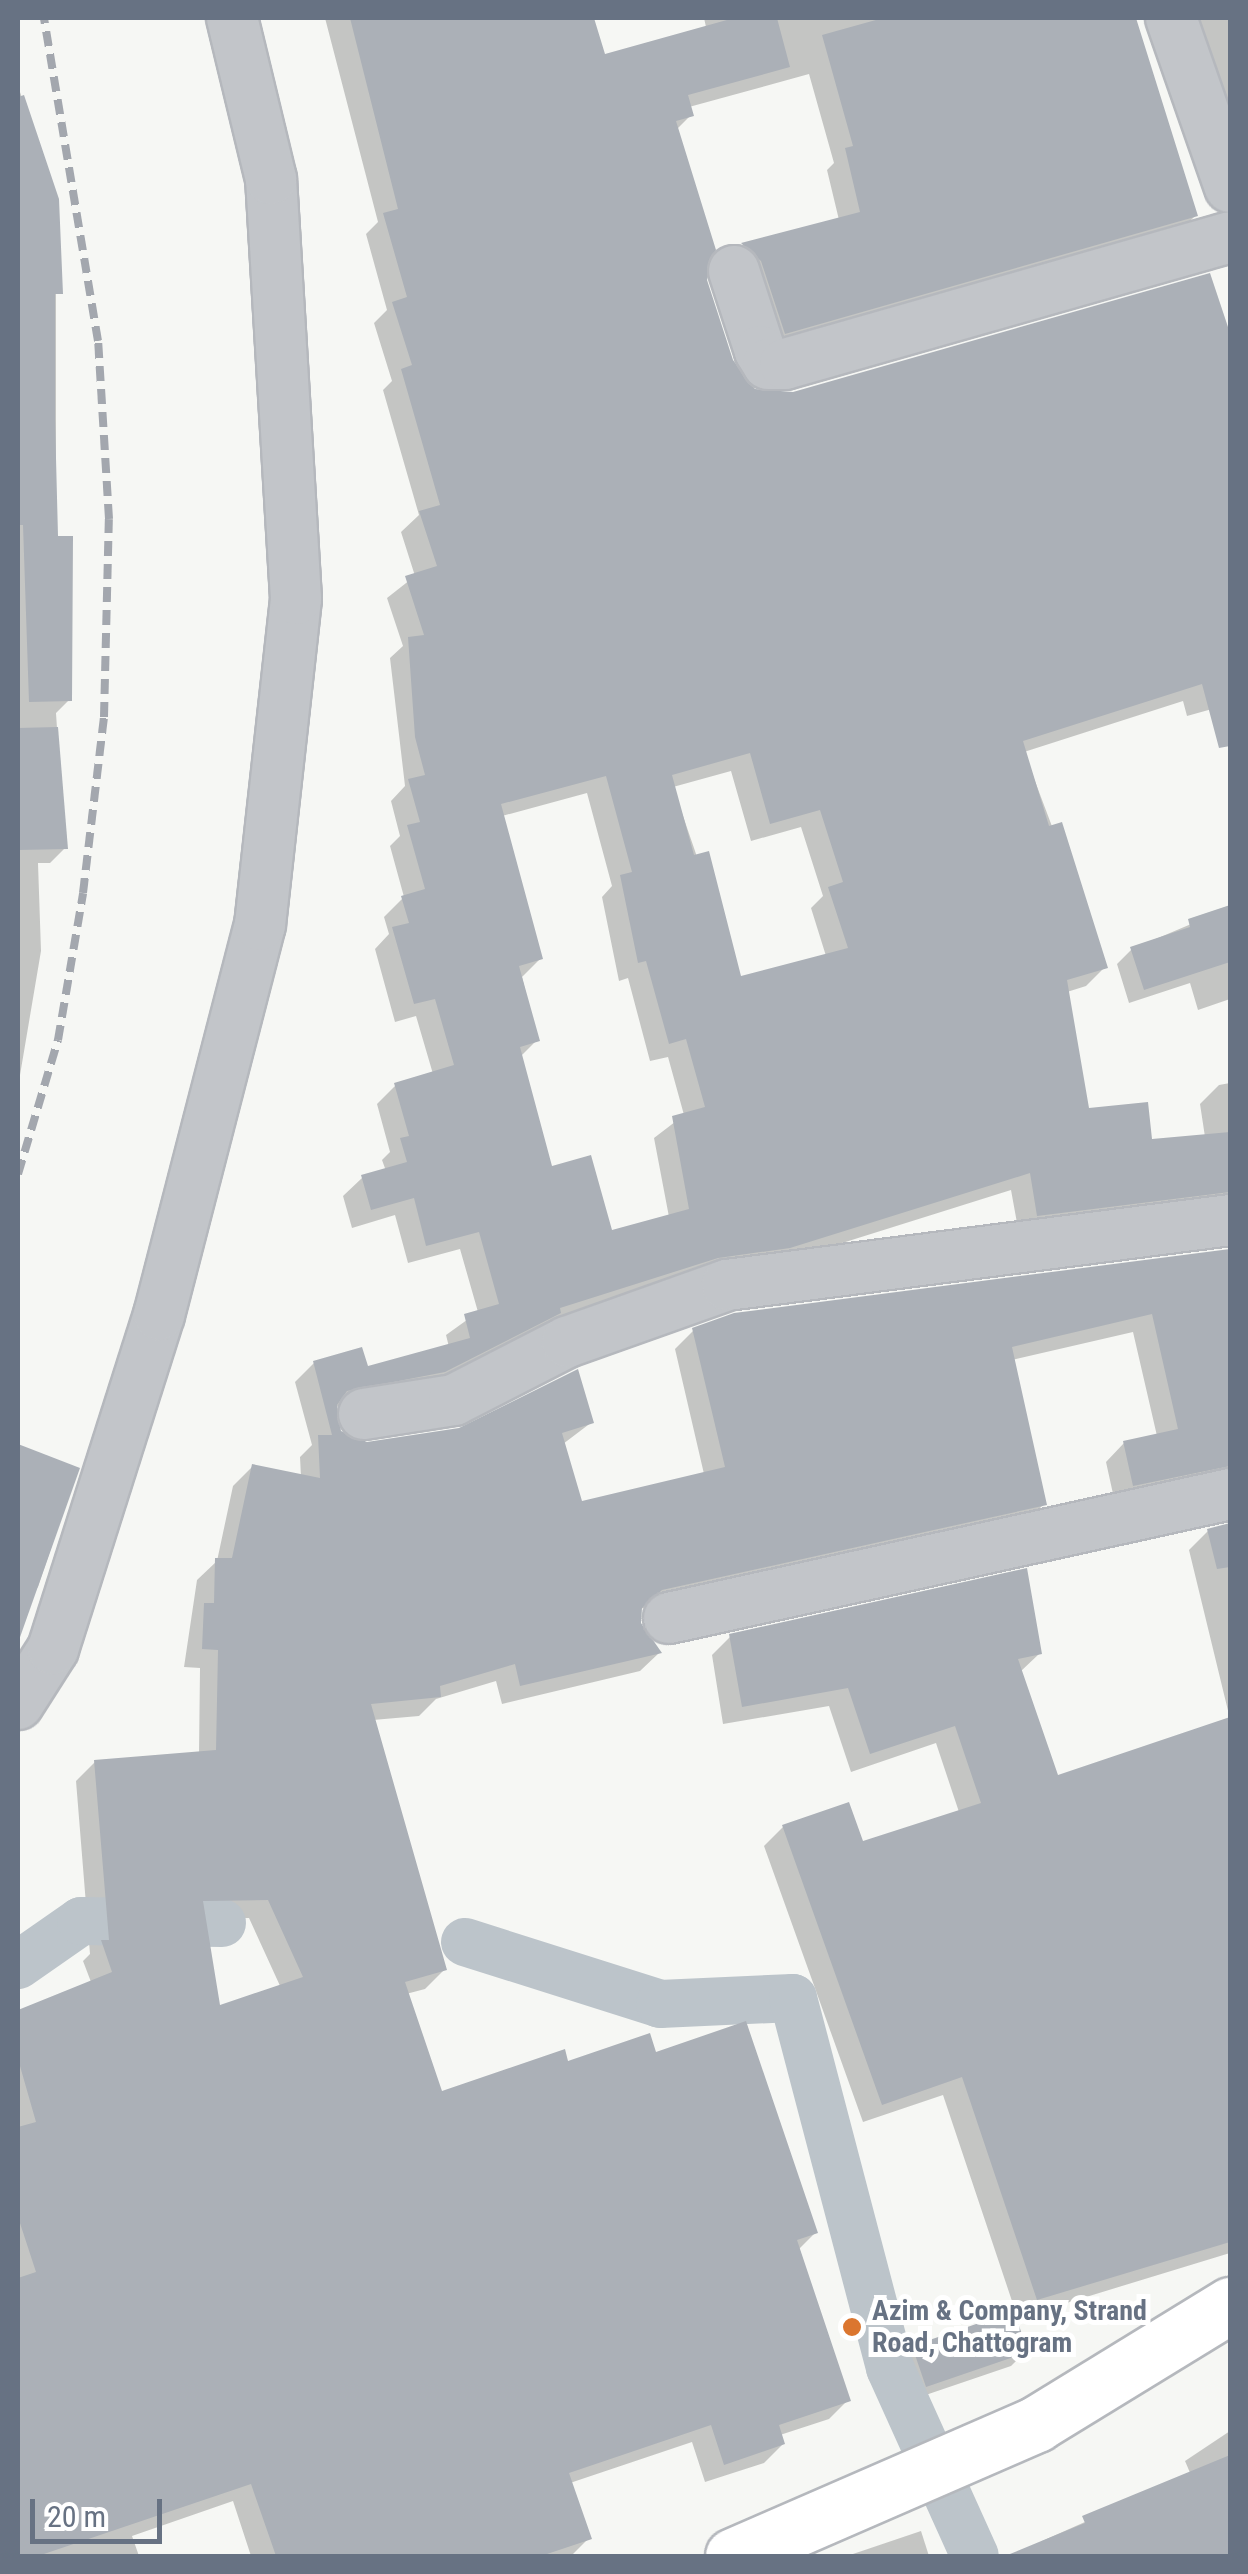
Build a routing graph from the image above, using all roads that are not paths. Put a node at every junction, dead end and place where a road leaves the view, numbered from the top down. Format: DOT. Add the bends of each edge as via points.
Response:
graph roads {
  1 [pos="232,18"];
  2 [pos="1171,18"];
  3 [pos="1230,187"];
  4 [pos="1230,237"];
  5 [pos="734,272"];
  6 [pos="1230,1220"];
  7 [pos="364,1414"];
  8 [pos="1230,1494"];
  9 [pos="669,1618"];
  10 [pos="18,1704"];
  11 [pos="1230,2306"];
  12 [pos="732,2556"];
  1 -- 10 [label="street" via="271,180 296,599 260,926 153,1333 53,1650"];
  2 -- 3 [label="street"];
  4 -- 5 [label="street" via="785,364 768,364 760,350"];
  6 -- 7 [label="street" via="727,1284 567,1342 454,1400"];
  8 -- 9 [label="street"];
  11 -- 12 [label="main road" via="1036,2424"];
}
